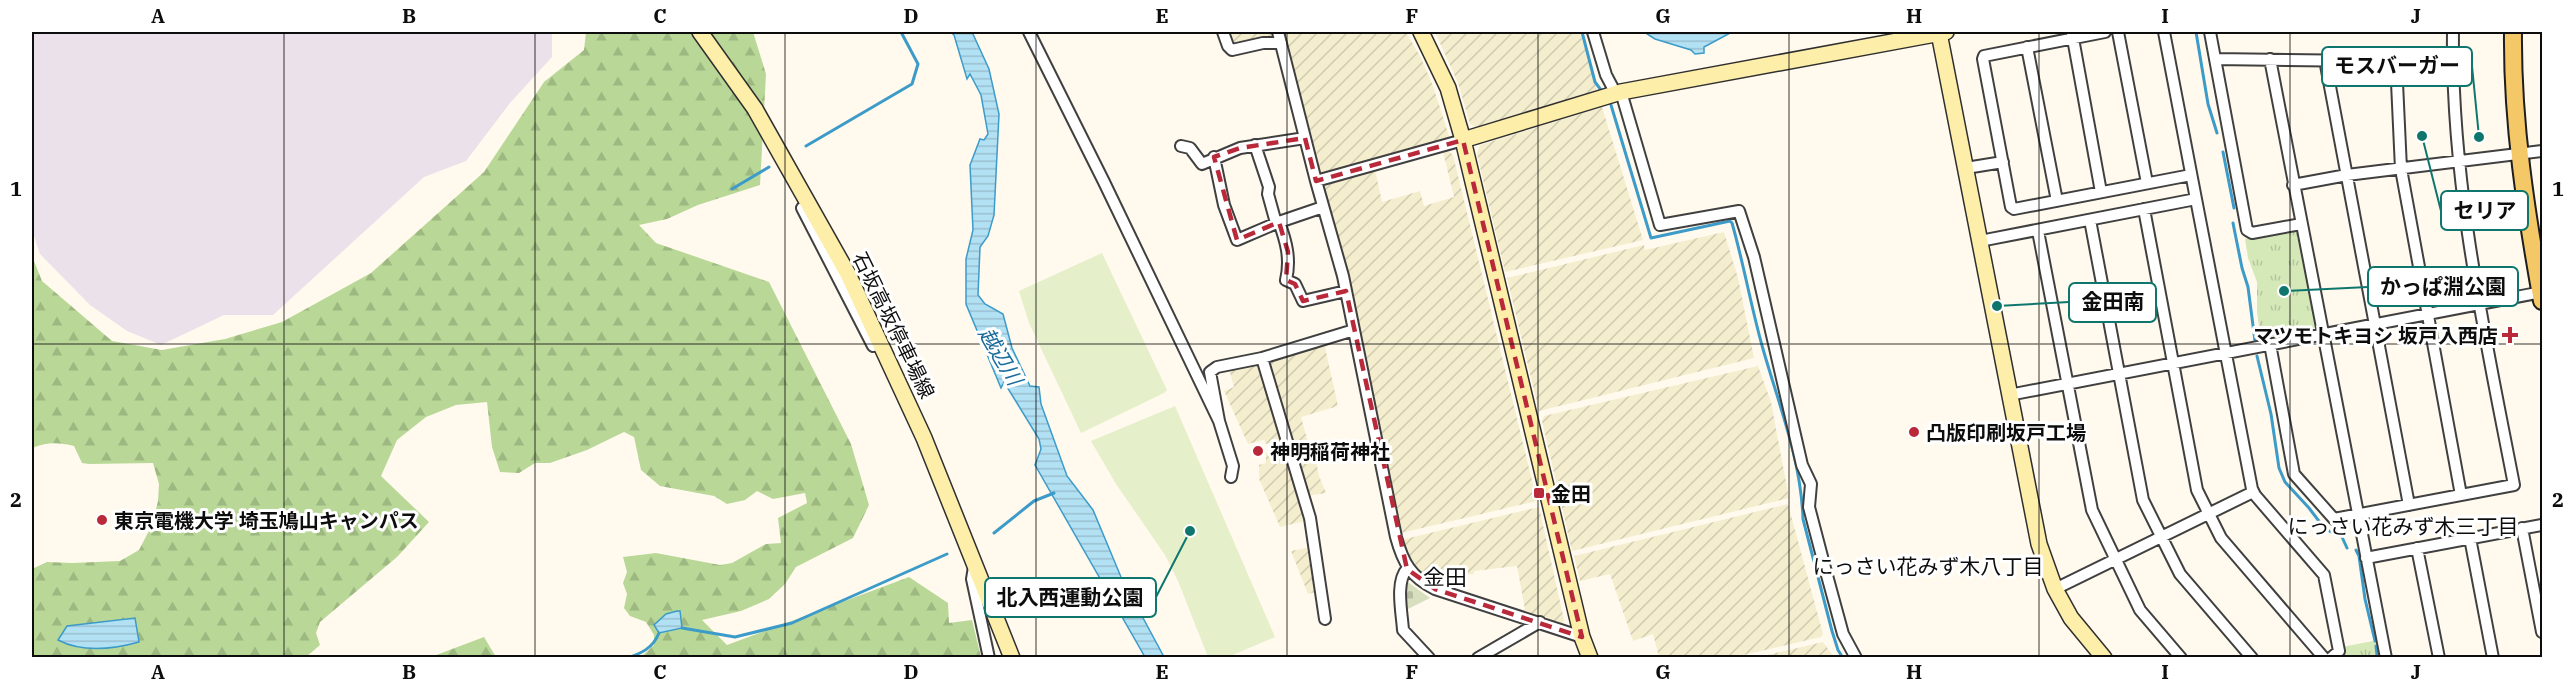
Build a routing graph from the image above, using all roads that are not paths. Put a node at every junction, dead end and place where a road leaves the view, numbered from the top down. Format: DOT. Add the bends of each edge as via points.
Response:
graph roads {
  1 [pos="699,32"];
  2 [pos="1029,32"];
  3 [pos="1223,32"];
  4 [pos="1421,32"];
  5 [pos="1593,32"];
  6 [pos="1942,32"];
  7 [pos="2105,32"];
  8 [pos="2118,32"];
  9 [pos="2164,32"];
  10 [pos="2210,32"];
  11 [pos="2453,32"];
  12 [pos="2513,32"];
  13 [pos="2072,35"];
  14 [pos="1279,37"];
  15 [pos="1875,38"];
  16 [pos="2026,46"];
  17 [pos="2215,59"];
  18 [pos="2270,59"];
  19 [pos="2325,60"];
  20 [pos="2396,61"];
  21 [pos="2452,62"];
  22 [pos="1618,93"];
  23 [pos="1305,138"];
  24 [pos="1463,140"];
  25 [pos="1181,146"];
  26 [pos="1255,146"];
  27 [pos="2542,152"];
  28 [pos="2520,154"];
  29 [pos="1214,157"];
  30 [pos="2458,161"];
  31 [pos="2003,162"];
  32 [pos="1966,168"];
  33 [pos="2401,169"];
  34 [pos="2347,174"];
  35 [pos="2191,175"];
  36 [pos="1316,181"];
  37 [pos="2147,183"];
  38 [pos="2293,185"];
  39 [pos="2101,192"];
  40 [pos="2196,199"];
  41 [pos="2057,201"];
  42 [pos="1323,207"];
  43 [pos="2144,209"];
  44 [pos="2090,220"];
  45 [pos="1278,222"];
  46 [pos="2301,224"];
  47 [pos="2038,231"];
  48 [pos="1980,241"];
  49 [pos="1346,291"];
  50 [pos="2542,295"];
  51 [pos="2479,306"];
  52 [pos="2428,315"];
  53 [pos="2376,325"];
  54 [pos="1354,330"];
  55 [pos="2323,334"];
  56 [pos="2270,344"];
  57 [pos="2226,352"];
  58 [pos="1262,358"];
  59 [pos="2174,362"];
  60 [pos="2121,373"];
  61 [pos="2069,383"];
  62 [pos="2009,395"];
  63 [pos="1219,422"];
  64 [pos="1231,477"];
  65 [pos="2253,492"];
  66 [pos="2461,495"];
  67 [pos="2409,505"];
  68 [pos="2208,514"];
  69 [pos="2358,515"];
  70 [pos="2542,525"];
  71 [pos="2522,528"];
  72 [pos="2162,537"];
  73 [pos="2470,538"];
  74 [pos="2418,548"];
  75 [pos="2117,558"];
  76 [pos="2366,558"];
  77 [pos="974,559"];
  78 [pos="1407,569"];
  79 [pos="2055,589"];
  80 [pos="1325,620"];
  81 [pos="1540,622"];
  82 [pos="2542,632"];
  83 [pos="1582,637"];
  84 [pos="989,657"];
  85 [pos="1012,657"];
  86 [pos="1429,657"];
  87 [pos="1478,657"];
  88 [pos="1590,657"];
  89 [pos="1856,657"];
  90 [pos="2104,657"];
  91 [pos="2181,657"];
  92 [pos="2252,657"];
  93 [pos="2324,657"];
  94 [pos="2331,657"];
  95 [pos="2386,657"];
  96 [pos="2439,657"];
  97 [pos="2493,657"];
  1 -- 77 [label="street, 石坂高坂停車場線" via="755,109 848,274 924,438"];
  2 -- 63 [label="street"];
  3 -- 14 [label="street" via="1232,50"];
  4 -- 24 [label="street" via="1448,88"];
  5 -- 22 [label="street" via="1605,75"];
  6 -- 15 [label="street"];
  6 -- 32 [label="street"];
  7 -- 13 [label="street"];
  8 -- 37 [label="street"];
  9 -- 35 [label="street"];
  10 -- 17 [label="street"];
  11 -- 21 [label="street"];
  12 -- 28 [label="main road"];
  13 -- 16 [label="street"];
  13 -- 39 [label="street"];
  14 -- 23 [label="street"];
  15 -- 22 [label="street"];
  16 -- 31 [label="street" via="1983,58"];
  16 -- 41 [label="street"];
  17 -- 18 [label="street"];
  17 -- 46 [label="street" via="2247,230 2252,233"];
  18 -- 19 [label="street"];
  18 -- 38 [label="street"];
  19 -- 20 [label="street"];
  19 -- 34 [label="street"];
  20 -- 21 [label="street"];
  20 -- 33 [label="street"];
  21 -- 30 [label="street"];
  22 -- 24 [label="street"];
  22 -- 89 [label="street" via="1660,225 1738,211 1754,257 1802,465 1811,484 1809,507 1822,558 1843,634"];
  23 -- 26 [label="street"];
  23 -- 36 [label="street"];
  24 -- 36 [label="street"];
  24 -- 83 [label="street"];
  25 -- 29 [label="street" via="1190,148 1202,164"];
  26 -- 29 [label="street"];
  26 -- 45 [label="street"];
  27 -- 28 [label="street"];
  28 -- 30 [label="street"];
  28 -- 50 [label="main road"];
  29 -- 45 [label="street" via="1224,205 1237,240"];
  30 -- 33 [label="street"];
  30 -- 51 [label="street"];
  31 -- 32 [label="street"];
  31 -- 41 [label="street" via="2012,208"];
  32 -- 48 [label="street"];
  33 -- 34 [label="street"];
  33 -- 52 [label="street"];
  34 -- 38 [label="street"];
  34 -- 53 [label="street"];
  35 -- 37 [label="street"];
  35 -- 40 [label="street"];
  36 -- 42 [label="street"];
  37 -- 39 [label="street"];
  38 -- 46 [label="street"];
  39 -- 41 [label="street"];
  40 -- 43 [label="street"];
  40 -- 57 [label="street"];
  42 -- 45 [label="street"];
  42 -- 49 [label="street"];
  43 -- 44 [label="street"];
  43 -- 59 [label="street"];
  44 -- 47 [label="street"];
  44 -- 60 [label="street"];
  45 -- 49 [label="street" via="1288,252 1286,280 1295,284 1303,301"];
  46 -- 55 [label="street"];
  47 -- 48 [label="street"];
  47 -- 61 [label="street"];
  48 -- 62 [label="street"];
  49 -- 54 [label="street"];
  50 -- 51 [label="street"];
  51 -- 52 [label="street"];
  51 -- 66 [label="street" via="2514,484"];
  52 -- 53 [label="street"];
  52 -- 66 [label="street"];
  53 -- 55 [label="street"];
  53 -- 67 [label="street"];
  54 -- 58 [label="street"];
  54 -- 78 [label="street" via="1396,537"];
  55 -- 56 [label="street"];
  55 -- 69 [label="street"];
  56 -- 57 [label="street"];
  56 -- 69 [label="street" via="2294,474 2334,519"];
  57 -- 59 [label="street"];
  57 -- 65 [label="street"];
  58 -- 63 [label="street" via="1217,367 1210,372"];
  58 -- 80 [label="street" via="1310,518"];
  59 -- 60 [label="street"];
  59 -- 68 [label="street" via="2197,490"];
  60 -- 61 [label="street"];
  60 -- 72 [label="street" via="2143,500"];
  61 -- 62 [label="street"];
  61 -- 75 [label="street" via="2092,510"];
  62 -- 79 [label="street" via="2034,520"];
  63 -- 64 [label="street" via="1233,466"];
  65 -- 68 [label="street"];
  65 -- 94 [label="street" via="2324,576 2339,651"];
  66 -- 67 [label="street"];
  67 -- 69 [label="street"];
  68 -- 72 [label="street"];
  68 -- 93 [label="street" via="2221,538"];
  69 -- 76 [label="street"];
  70 -- 71 [label="street"];
  71 -- 73 [label="street"];
  71 -- 82 [label="street"];
  72 -- 75 [label="street"];
  72 -- 92 [label="street" via="2180,574"];
  73 -- 74 [label="street"];
  73 -- 97 [label="street"];
  74 -- 76 [label="street"];
  74 -- 96 [label="street"];
  75 -- 79 [label="street"];
  75 -- 91 [label="street" via="2140,610"];
  76 -- 95 [label="street"];
  77 -- 84 [label="street" via="972,579"];
  77 -- 85 [label="street, 石坂高坂停車場線"];
  78 -- 81 [label="street" via="1435,589"];
  78 -- 86 [label="street" via="1401,582 1403,630"];
  79 -- 90 [label="street" via="2071,618"];
  81 -- 83 [label="street"];
  81 -- 87 [label="street"];
  83 -- 88 [label="street"];
}
